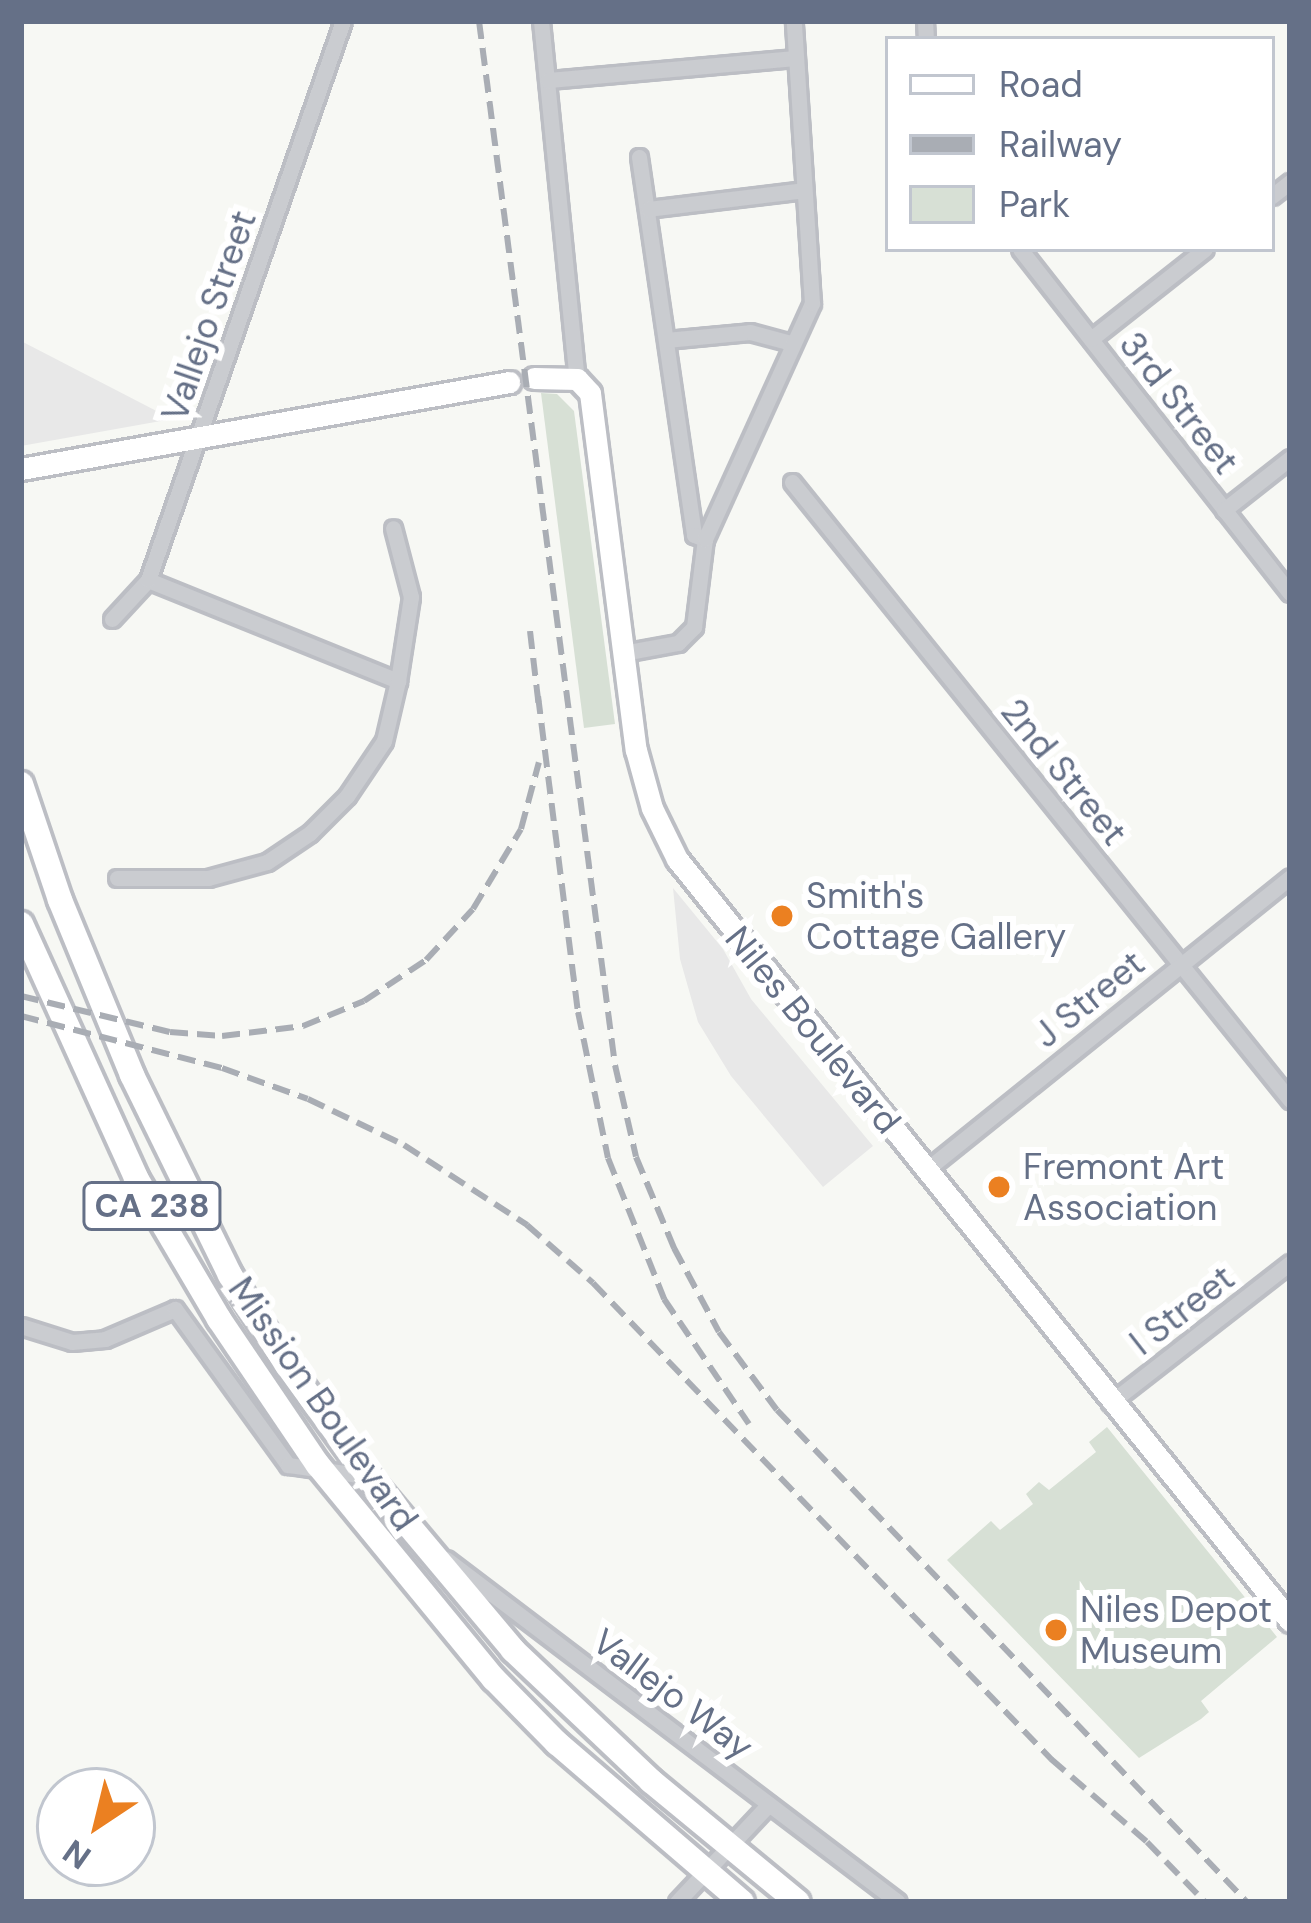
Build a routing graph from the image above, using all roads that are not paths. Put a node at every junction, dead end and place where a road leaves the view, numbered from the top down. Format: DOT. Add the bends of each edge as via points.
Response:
graph roads {
  1 [pos="343,21"];
  2 [pos="541,21"];
  3 [pos="794,21"];
  4 [pos="796,58"];
  5 [pos="548,80"];
  6 [pos="639,157"];
  7 [pos="804,190"];
  8 [pos="648,209"];
  9 [pos="1022,252"];
  10 [pos="1201,252"];
  11 [pos="1091,339"];
  12 [pos="666,340"];
  13 [pos="791,343"];
  14 [pos="533,378"];
  15 [pos="577,379"];
  16 [pos="509,382"];
  17 [pos="200,435"];
  18 [pos="1290,458"];
  19 [pos="21,469"];
  20 [pos="792,482"];
  21 [pos="1224,510"];
  22 [pos="393,528"];
  23 [pos="705,539"];
  24 [pos="148,580"];
  25 [pos="1290,593"];
  26 [pos="112,619"];
  27 [pos="623,653"];
  28 [pos="398,681"];
  29 [pos="21,784"];
  30 [pos="1290,877"];
  31 [pos="117,878"];
  32 [pos="21,924"];
  33 [pos="1180,964"];
  34 [pos="1290,1100"];
  35 [pos="926,1170"];
  36 [pos="1290,1263"];
  37 [pos="21,1326"];
  38 [pos="1110,1403"];
  39 [pos="318,1465"];
  40 [pos="368,1477"];
  41 [pos="413,1533"];
  42 [pos="474,1605"];
  43 [pos="1290,1621"];
  44 [pos="448,1628"];
  45 [pos="769,1804"];
  46 [pos="729,1848"];
  47 [pos="703,1870"];
  48 [pos="677,1902"];
  49 [pos="742,1902"];
  50 [pos="799,1902"];
  51 [pos="898,1902"];
  1 -- 17 [label="street, Vallejo Street"];
  2 -- 5 [label="street"];
  3 -- 4 [label="street"];
  4 -- 5 [label="street"];
  4 -- 7 [label="street"];
  5 -- 15 [label="street"];
  6 -- 8 [label="street"];
  7 -- 8 [label="street"];
  7 -- 13 [label="street" via="812,304"];
  8 -- 12 [label="street"];
  9 -- 11 [label="street, 3rd Street"];
  10 -- 11 [label="street"];
  11 -- 21 [label="street, 3rd Street"];
  12 -- 13 [label="street" via="750,332"];
  12 -- 23 [label="street" via="694,535"];
  13 -- 23 [label="street"];
  14 -- 15 [label="main road"];
  15 -- 27 [label="main road, Niles Boulevard" via="590,393"];
  16 -- 17 [label="main road"];
  17 -- 19 [label="main road"];
  17 -- 24 [label="street, Vallejo Street"];
  18 -- 21 [label="street"];
  20 -- 33 [label="street, 2nd Street"];
  21 -- 25 [label="street, 3rd Street"];
  22 -- 28 [label="street" via="411,597"];
  23 -- 27 [label="street" via="694,627 677,643"];
  24 -- 26 [label="street, Vallejo Street"];
  24 -- 28 [label="street"];
  27 -- 35 [label="main road, Niles Boulevard" via="642,776 677,859"];
  28 -- 31 [label="street" via="384,741 310,833 267,862 208,878"];
  29 -- 40 [label="main road, Mission Boulevard / CA 238" via="131,1075 223,1261"];
  30 -- 33 [label="street, J Street"];
  32 -- 39 [label="main road, Mission Boulevard / CA 238" via="136,1178"];
  33 -- 34 [label="street, 2nd Street"];
  33 -- 35 [label="street, J Street"];
  35 -- 38 [label="main road, Niles Boulevard"];
  36 -- 38 [label="street, I Street"];
  37 -- 39 [label="street" via="72,1342 105,1339 175,1309 282,1457 296,1469"];
  38 -- 43 [label="main road, Niles Boulevard"];
  39 -- 40 [label="street"];
  39 -- 44 [label="main road, Mission Boulevard / CA 238"];
  40 -- 41 [label="main road, Mission Boulevard / CA 238"];
  41 -- 42 [label="main road, Mission Boulevard / CA 238"];
  41 -- 45 [label="street, Vallejo Way"];
  42 -- 44 [label="main road"];
  42 -- 46 [label="main road, Mission Boulevard / CA 238" via="556,1694"];
  44 -- 47 [label="main road, Mission Boulevard / CA 238" via="557,1743"];
  45 -- 46 [label="street"];
  45 -- 51 [label="street, Vallejo Way"];
  46 -- 47 [label="street"];
  46 -- 50 [label="main road, Mission Boulevard / CA 238"];
  47 -- 48 [label="street"];
  47 -- 49 [label="main road, Mission Boulevard / CA 238"];
}
